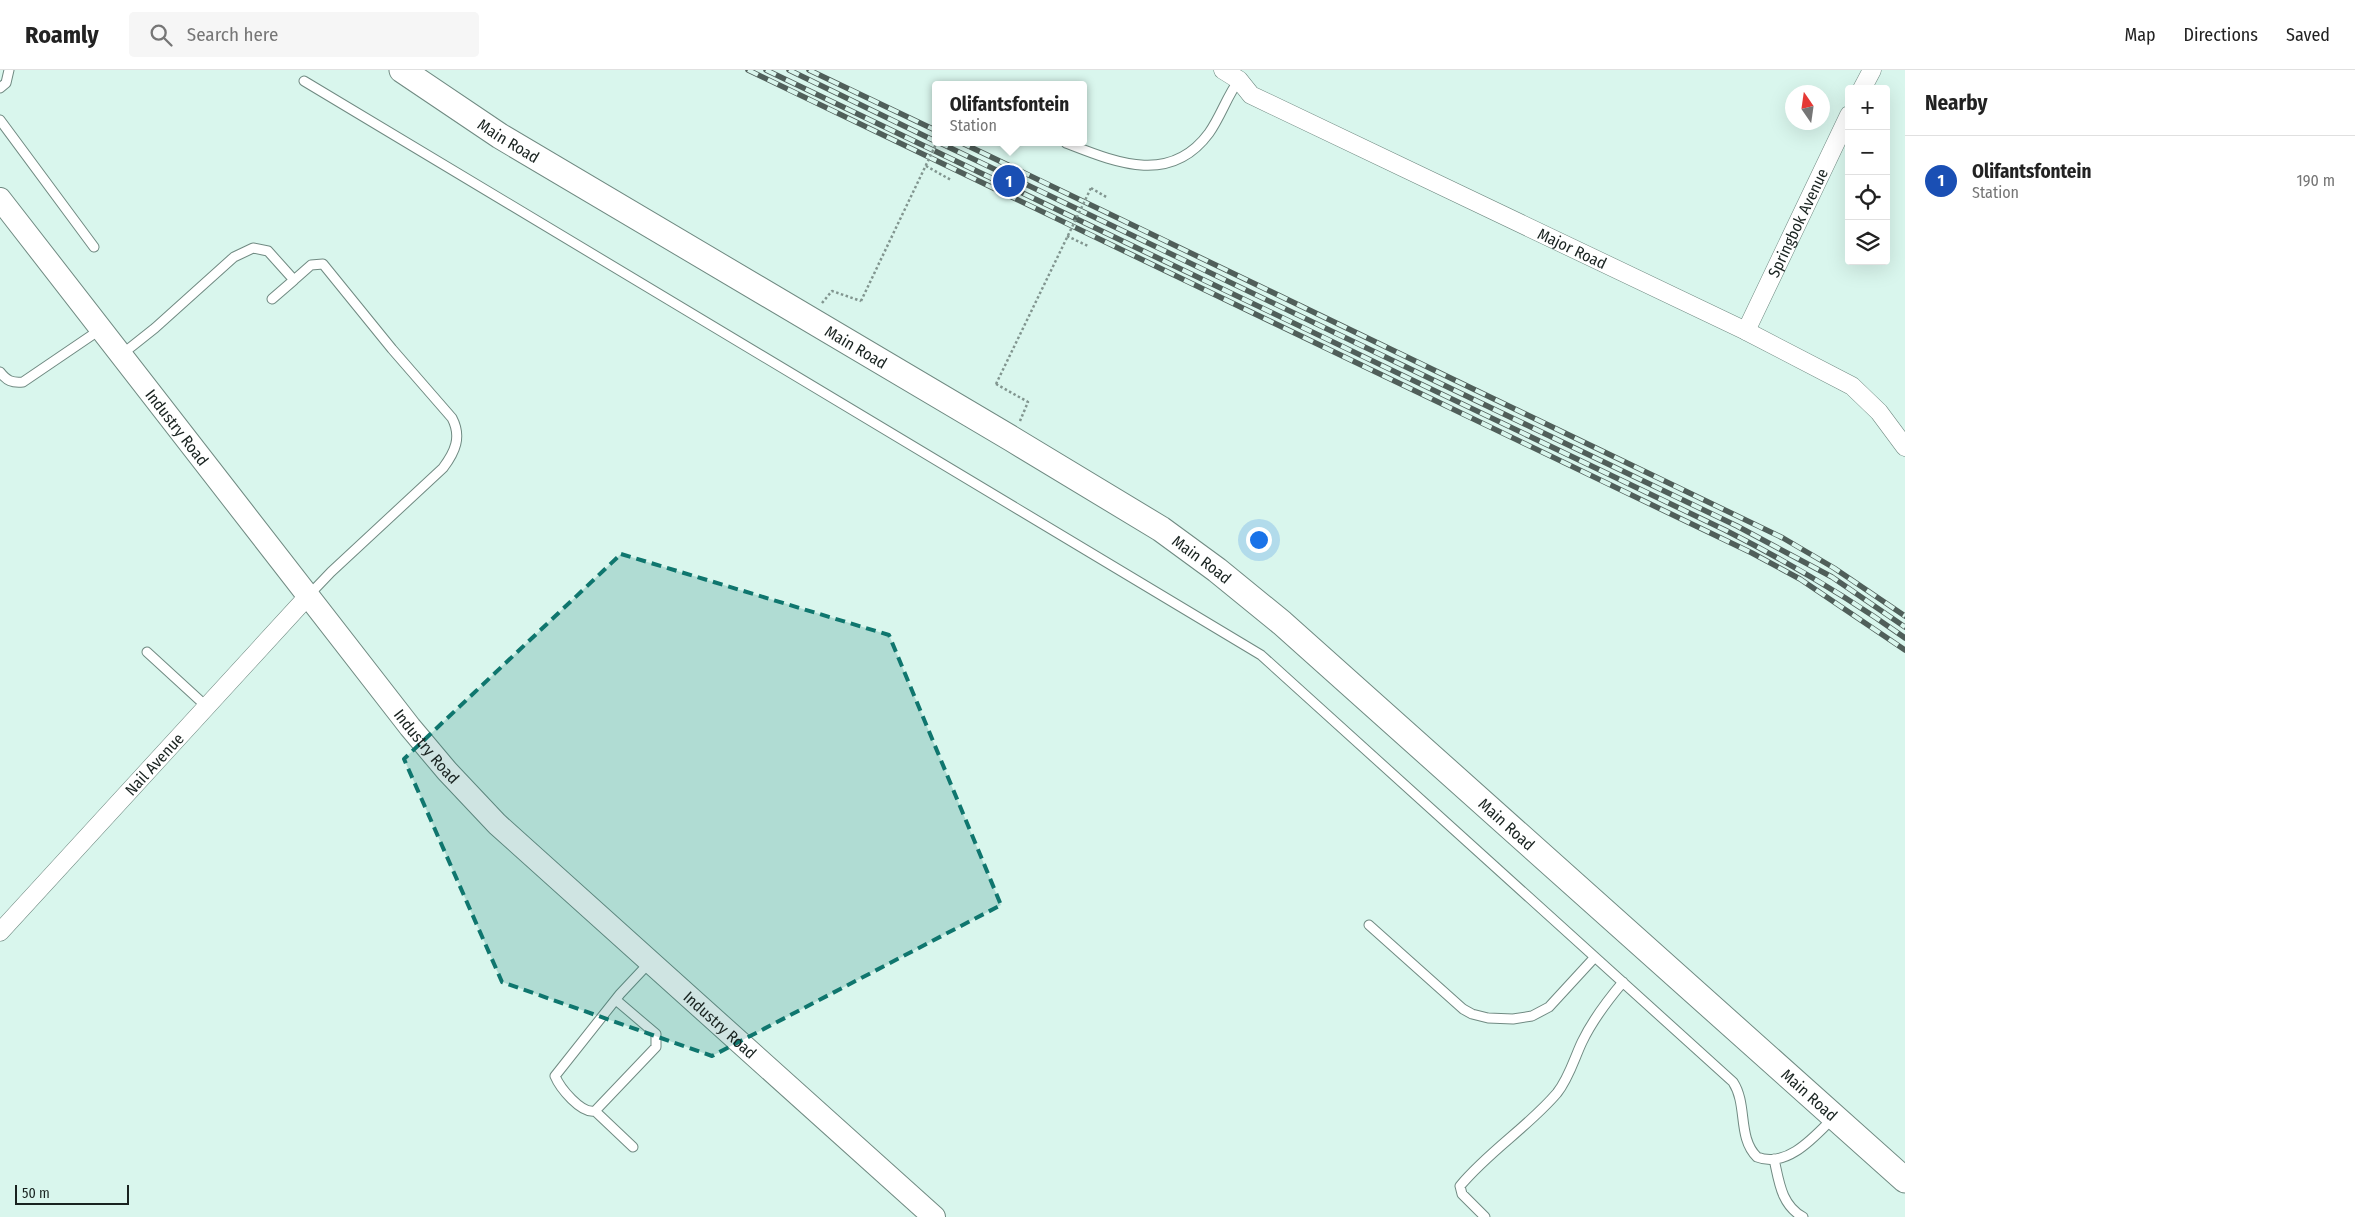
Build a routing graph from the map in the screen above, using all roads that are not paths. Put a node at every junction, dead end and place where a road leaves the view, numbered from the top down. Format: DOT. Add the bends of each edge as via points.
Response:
graph roads {
  1 [pos="9,70"];
  2 [pos="402,70"];
  3 [pos="1223,70"];
  4 [pos="1872,70"];
  5 [pos="1243,75"];
  6 [pos="304,81"];
  7 [pos="1864,85"];
  8 [pos="0,88"];
  9 [pos="0,120"];
  10 [pos="1845,123"];
  11 [pos="1072,146"];
  12 [pos="0,199"];
  13 [pos="94,247"];
  14 [pos="294,280"];
  15 [pos="272,298"];
  16 [pos="101,329"];
  17 [pos="1746,331"];
  18 [pos="121,355"];
  19 [pos="0,372"];
  20 [pos="1905,446"];
  21 [pos="308,596"];
  22 [pos="147,652"];
  23 [pos="207,707"];
  24 [pos="1369,925"];
  25 [pos="0,932"];
  26 [pos="1595,957"];
  27 [pos="650,962"];
  28 [pos="1623,982"];
  29 [pos="616,1000"];
  30 [pos="595,1111"];
  31 [pos="1834,1116"];
  32 [pos="633,1147"];
  33 [pos="1774,1159"];
  34 [pos="1905,1180"];
  35 [pos="934,1217"];
  36 [pos="1485,1217"];
  37 [pos="1803,1217"];
  1 -- 8 [label="lane" via="6,83"];
  2 -- 31 [label="main road, Main Road" via="500,136 1161,529 1282,623"];
  3 -- 5 [label="street, Major Road"];
  4 -- 7 [label="street"];
  5 -- 11 [label="lane" via="1208,133 1189,151 1165,164 1122,164"];
  5 -- 17 [label="street, Major Road" via="1251,95"];
  6 -- 26 [label="lane" via="1261,655"];
  9 -- 13 [label="lane"];
  10 -- 17 [label="street, Springbok Avenue"];
  12 -- 16 [label="street, Industry Road"];
  14 -- 15 [label="lane"];
  14 -- 18 [label="lane" via="268,251 253,248 234,257"];
  14 -- 21 [label="lane" via="311,265 323,264 457,428 455,452 443,468"];
  16 -- 18 [label="street, Industry Road"];
  16 -- 19 [label="lane" via="23,382 13,383"];
  17 -- 20 [label="street, Major Road" via="1852,386 1879,412"];
  18 -- 21 [label="street, Industry Road"];
  21 -- 23 [label="street, Nail Avenue"];
  21 -- 27 [label="street, Industry Road" via="410,727 464,790 497,824"];
  22 -- 23 [label="lane"];
  23 -- 25 [label="street, Nail Avenue"];
  24 -- 26 [label="lane" via="1463,1009 1488,1018 1513,1019 1549,1007"];
  26 -- 28 [label="lane"];
  27 -- 29 [label="lane"];
  27 -- 35 [label="street, Industry Road"];
  28 -- 33 [label="lane" via="1733,1082 1742,1104 1749,1147 1757,1157"];
  28 -- 36 [label="lane" via="1600,1010 1557,1093 1460,1186 1462,1194"];
  29 -- 30 [label="lane" via="555,1076 584,1109"];
  29 -- 30 [label="lane" via="656,1034 658,1041 656,1047"];
  30 -- 32 [label="lane"];
  31 -- 33 [label="lane" via="1801,1147"];
  31 -- 34 [label="main road, Main Road"];
  33 -- 37 [label="lane" via="1783,1196 1790,1208"];
}
